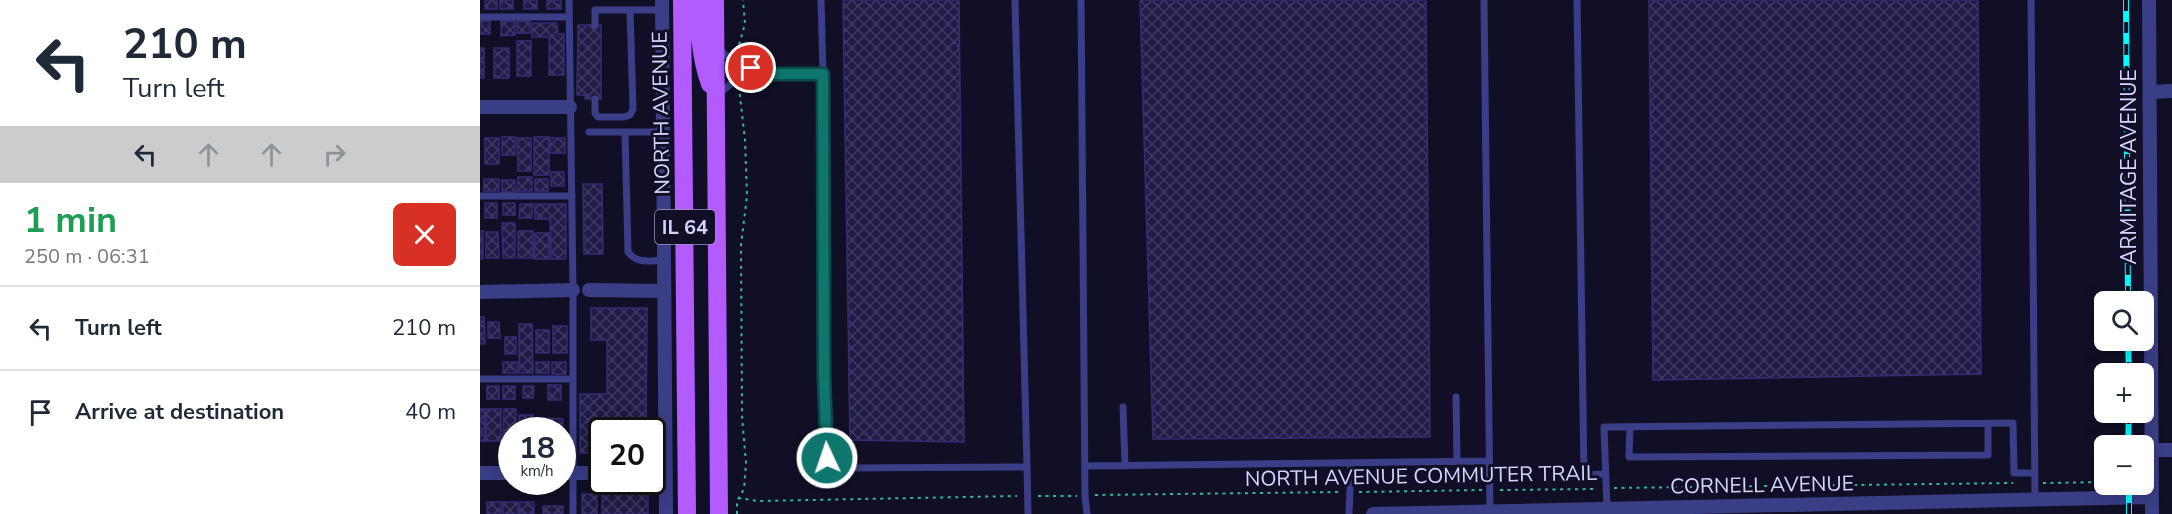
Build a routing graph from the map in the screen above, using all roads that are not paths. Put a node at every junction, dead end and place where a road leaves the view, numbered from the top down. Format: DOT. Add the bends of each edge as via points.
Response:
graph roads {
  1 [pos="569,0"];
  2 [pos="682,0"];
  3 [pos="699,0"];
  4 [pos="715,0"];
  5 [pos="821,0"];
  6 [pos="1015,0"];
  7 [pos="1081,0"];
  8 [pos="1484,0"];
  9 [pos="1577,0"];
  10 [pos="2031,0"];
  11 [pos="2149,0"];
  12 [pos="662,5"];
  13 [pos="630,10"];
  14 [pos="480,17"];
  15 [pos="569,17"];
  16 [pos="595,26"];
  17 [pos="716,37"];
  18 [pos="763,74"];
  19 [pos="823,74"];
  20 [pos="2172,91"];
  21 [pos="2150,92"];
  22 [pos="716,97"];
  23 [pos="595,99"];
  24 [pos="480,107"];
  25 [pos="570,107"];
  26 [pos="589,132"];
  27 [pos="625,132"];
  28 [pos="663,132"];
  29 [pos="480,196"];
  30 [pos="572,196"];
  31 [pos="663,260"];
  32 [pos="573,290"];
  33 [pos="589,290"];
  34 [pos="664,291"];
  35 [pos="480,292"];
  36 [pos="480,379"];
  37 [pos="573,379"];
  38 [pos="1456,397"];
  39 [pos="1123,407"];
  40 [pos="571,417"];
  41 [pos="661,417"];
  42 [pos="1988,423"];
  43 [pos="1630,427"];
  44 [pos="2151,435"];
  45 [pos="2154,450"];
  46 [pos="2172,450"];
  47 [pos="1456,461"];
  48 [pos="1489,461"];
  49 [pos="1351,463"];
  50 [pos="1085,466"];
  51 [pos="1125,466"];
  52 [pos="1027,467"];
  53 [pos="480,473"];
  54 [pos="498,473"];
  55 [pos="2035,473"];
  56 [pos="1605,474"];
  57 [pos="570,495"];
  58 [pos="663,495"];
  59 [pos="2152,497"];
  60 [pos="2035,500"];
  61 [pos="1944,508"];
  62 [pos="1813,509"];
  63 [pos="1875,509"];
  64 [pos="1777,510"];
  65 [pos="1599,511"];
  66 [pos="1490,512"];
  67 [pos="573,514"];
  68 [pos="666,514"];
  69 [pos="687,514"];
  70 [pos="719,514"];
  71 [pos="1028,514"];
  72 [pos="1087,514"];
  73 [pos="1349,514"];
  74 [pos="1373,514"];
  75 [pos="2152,514"];
  1 -- 15 [label="lane"];
  2 -- 69 [label="main road, NORTH AVENUE / IL 64"];
  3 -- 22 [label="main road" via="700,45"];
  4 -- 17 [label="main road, IL 64"];
  5 -- 19 [label="lane"];
  6 -- 52 [label="lane"];
  7 -- 50 [label="lane"];
  8 -- 48 [label="lane"];
  9 -- 56 [label="lane" via="1584,475"];
  10 -- 55 [label="lane"];
  11 -- 21 [label="street, ARMITAGE AVENUE"];
  12 -- 13 [label="lane"];
  12 -- 28 [label="street, NORTH AVENUE"];
  13 -- 16 [label="lane" via="595,10"];
  13 -- 23 [label="lane" via="633,109 624,117 598,117"];
  14 -- 15 [label="lane"];
  15 -- 25 [label="lane"];
  17 -- 18 [label="lane" via="725,55"];
  17 -- 22 [label="main road, IL 64"];
  18 -- 19 [label="lane"];
  18 -- 22 [label="lane" via="734,81"];
  19 -- 52 [label="lane" via="827,458 843,468"];
  20 -- 21 [label="street"];
  21 -- 44 [label="street, ARMITAGE AVENUE"];
  22 -- 70 [label="main road, IL 64"];
  24 -- 25 [label="street"];
  25 -- 30 [label="lane"];
  26 -- 27 [label="lane"];
  27 -- 28 [label="lane"];
  27 -- 31 [label="lane" via="628,252 640,261"];
  28 -- 31 [label="street, NORTH AVENUE"];
  29 -- 30 [label="lane"];
  30 -- 32 [label="lane"];
  31 -- 34 [label="street, NORTH AVENUE"];
  32 -- 35 [label="street"];
  32 -- 37 [label="lane"];
  33 -- 34 [label="street"];
  34 -- 41 [label="street, NORTH AVENUE"];
  36 -- 37 [label="lane"];
  37 -- 40 [label="lane"];
  38 -- 47 [label="lane"];
  39 -- 51 [label="lane"];
  42 -- 43 [label="lane"];
  42 -- 43 [label="lane" via="1988,455 1629,457"];
  42 -- 55 [label="lane" via="2013,423 2014,473"];
  43 -- 56 [label="lane" via="1604,427"];
  45 -- 46 [label="street"];
  47 -- 48 [label="lane"];
  47 -- 49 [label="lane"];
  48 -- 66 [label="lane"];
  49 -- 51 [label="lane"];
  49 -- 73 [label="lane"];
  50 -- 51 [label="lane"];
  50 -- 72 [label="lane"];
  52 -- 71 [label="lane"];
  53 -- 54 [label="street"];
  55 -- 60 [label="lane"];
  56 -- 65 [label="lane" via="1606,489"];
  57 -- 67 [label="lane"];
  58 -- 68 [label="street, NORTH AVENUE"];
  59 -- 60 [label="street, CORNELL AVENUE"];
  59 -- 75 [label="street, ARMITAGE AVENUE"];
  60 -- 61 [label="street, CORNELL AVENUE"];
  61 -- 63 [label="street, CORNELL AVENUE"];
  62 -- 63 [label="street, CORNELL AVENUE"];
  62 -- 64 [label="street, CORNELL AVENUE"];
  64 -- 65 [label="street, CORNELL AVENUE"];
  65 -- 66 [label="street, CORNELL AVENUE"];
  66 -- 74 [label="street, CORNELL AVENUE"];
}
